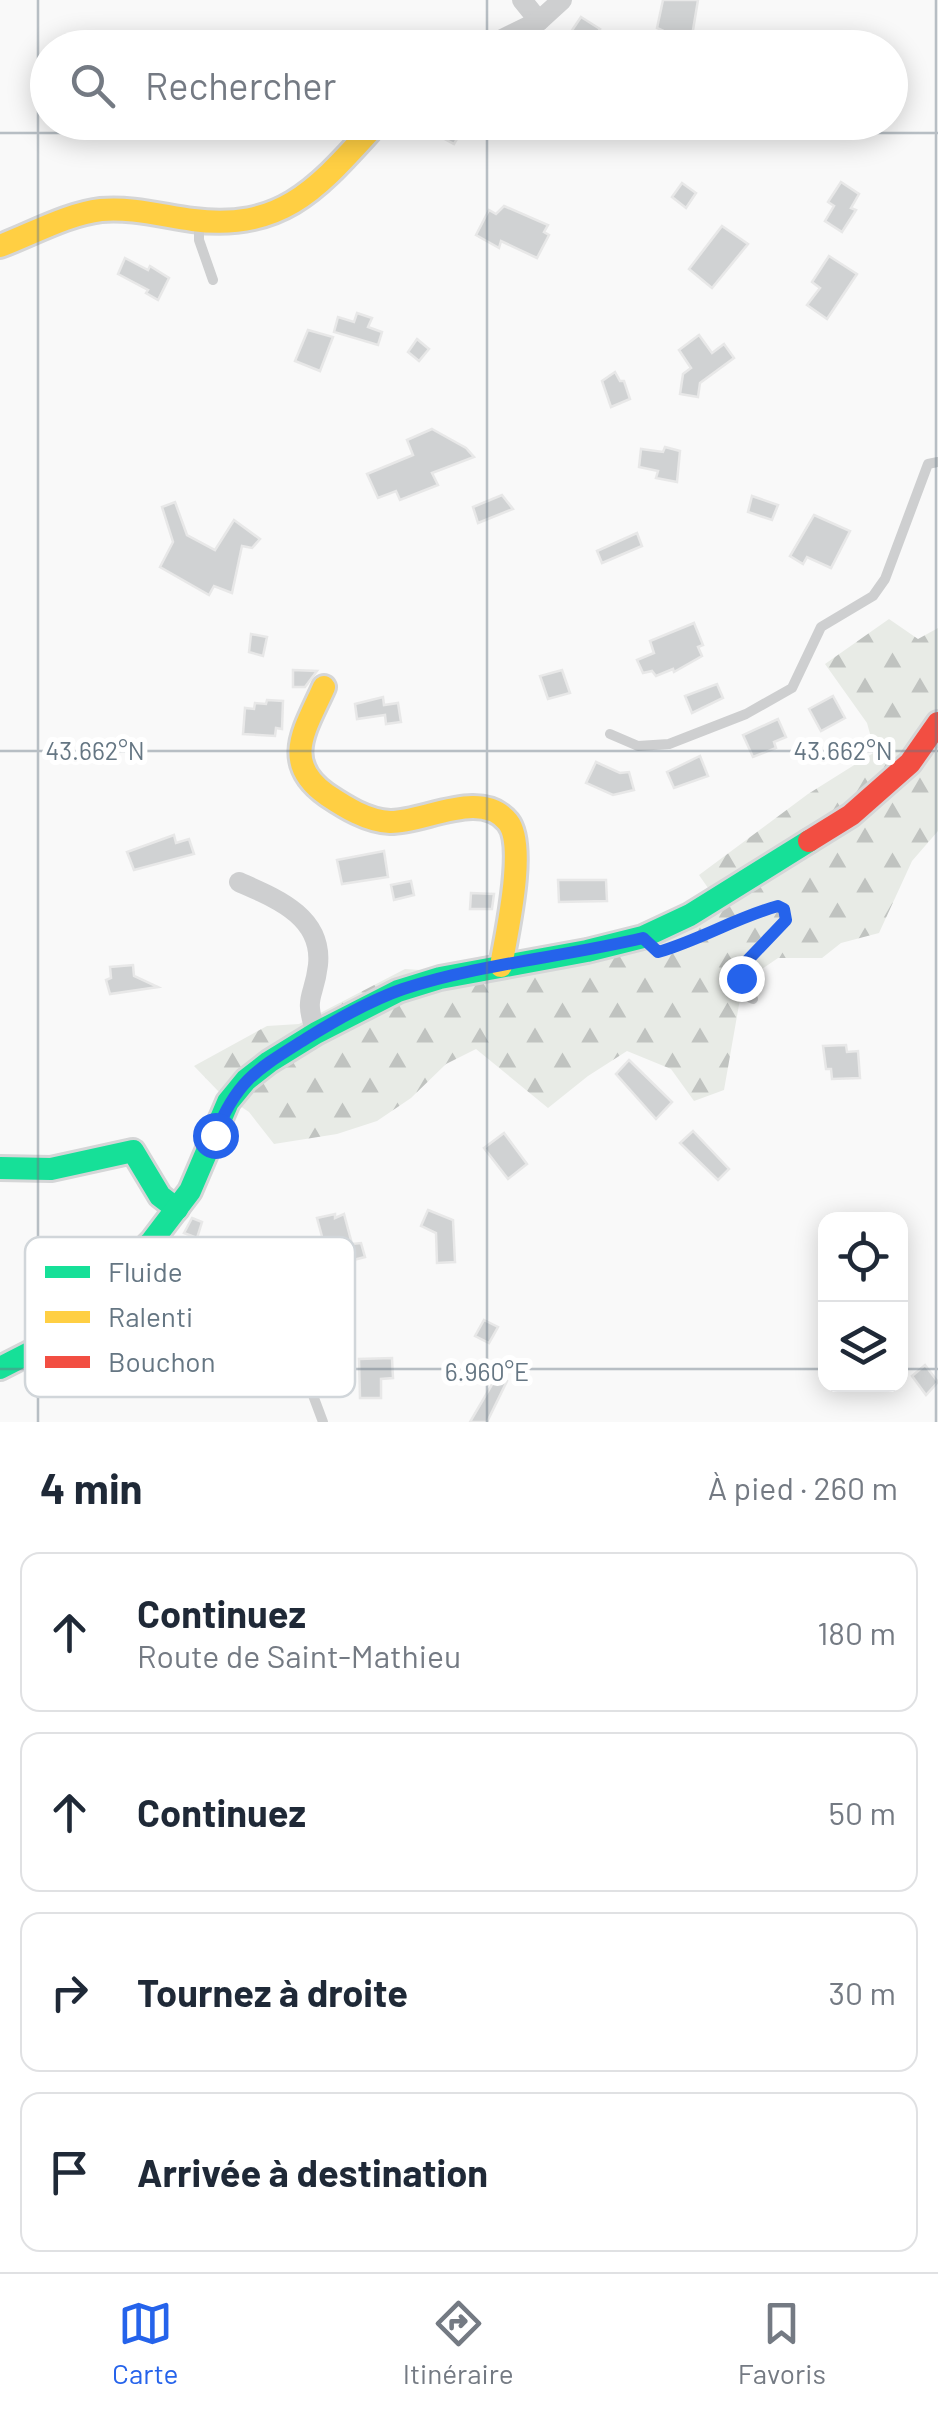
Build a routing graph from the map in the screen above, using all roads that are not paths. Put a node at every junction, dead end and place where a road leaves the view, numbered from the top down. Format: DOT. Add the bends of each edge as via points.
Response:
graph roads {
  1 [pos="522,0"];
  2 [pos="562,0"];
  3 [pos="539,20"];
  4 [pos="519,30"];
  5 [pos="361,140"];
  6 [pos="200,220"];
  7 [pos="0,246"];
  8 [pos="213,280"];
  9 [pos="938,462"];
  10 [pos="324,686"];
  11 [pos="938,723"];
  12 [pos="610,734"];
  13 [pos="239,882"];
  14 [pos="643,938"];
  15 [pos="501,966"];
  16 [pos="753,999"];
  17 [pos="316,1033"];
  18 [pos="0,1168"];
  19 [pos="178,1208"];
  20 [pos="155,1237"];
  21 [pos="25,1356"];
  22 [pos="0,1368"];
  23 [pos="314,1397"];
  24 [pos="323,1422"];
  1 -- 3 [label="street"];
  2 -- 3 [label="street"];
  3 -- 4 [label="street"];
  5 -- 6 [label="street" via="316,188 271,218 240,224"];
  6 -- 7 [label="street" via="102,210"];
  6 -- 8 [label="lane" via="199,240"];
  9 -- 12 [label="lane" via="928,464 885,579 864,602 820,627 792,688 670,744 638,746"];
  10 -- 15 [label="street" via="298,754 312,786 370,820 477,807 496,810 512,826 510,921"];
  11 -- 14 [label="street" via="910,763 851,815"];
  13 -- 17 [label="street" via="305,920 316,942 318,964 307,1006"];
  14 -- 15 [label="street"];
  14 -- 16 [label="lane" via="658,952 760,910 784,909 786,920 746,962 744,995"];
  15 -- 17 [label="street" via="398,991"];
  17 -- 19 [label="street" via="246,1080 228,1102"];
  18 -- 19 [label="street" via="72,1166 133,1151 160,1196"];
  19 -- 20 [label="street"];
  21 -- 22 [label="street"];
  23 -- 24 [label="lane"];
}
